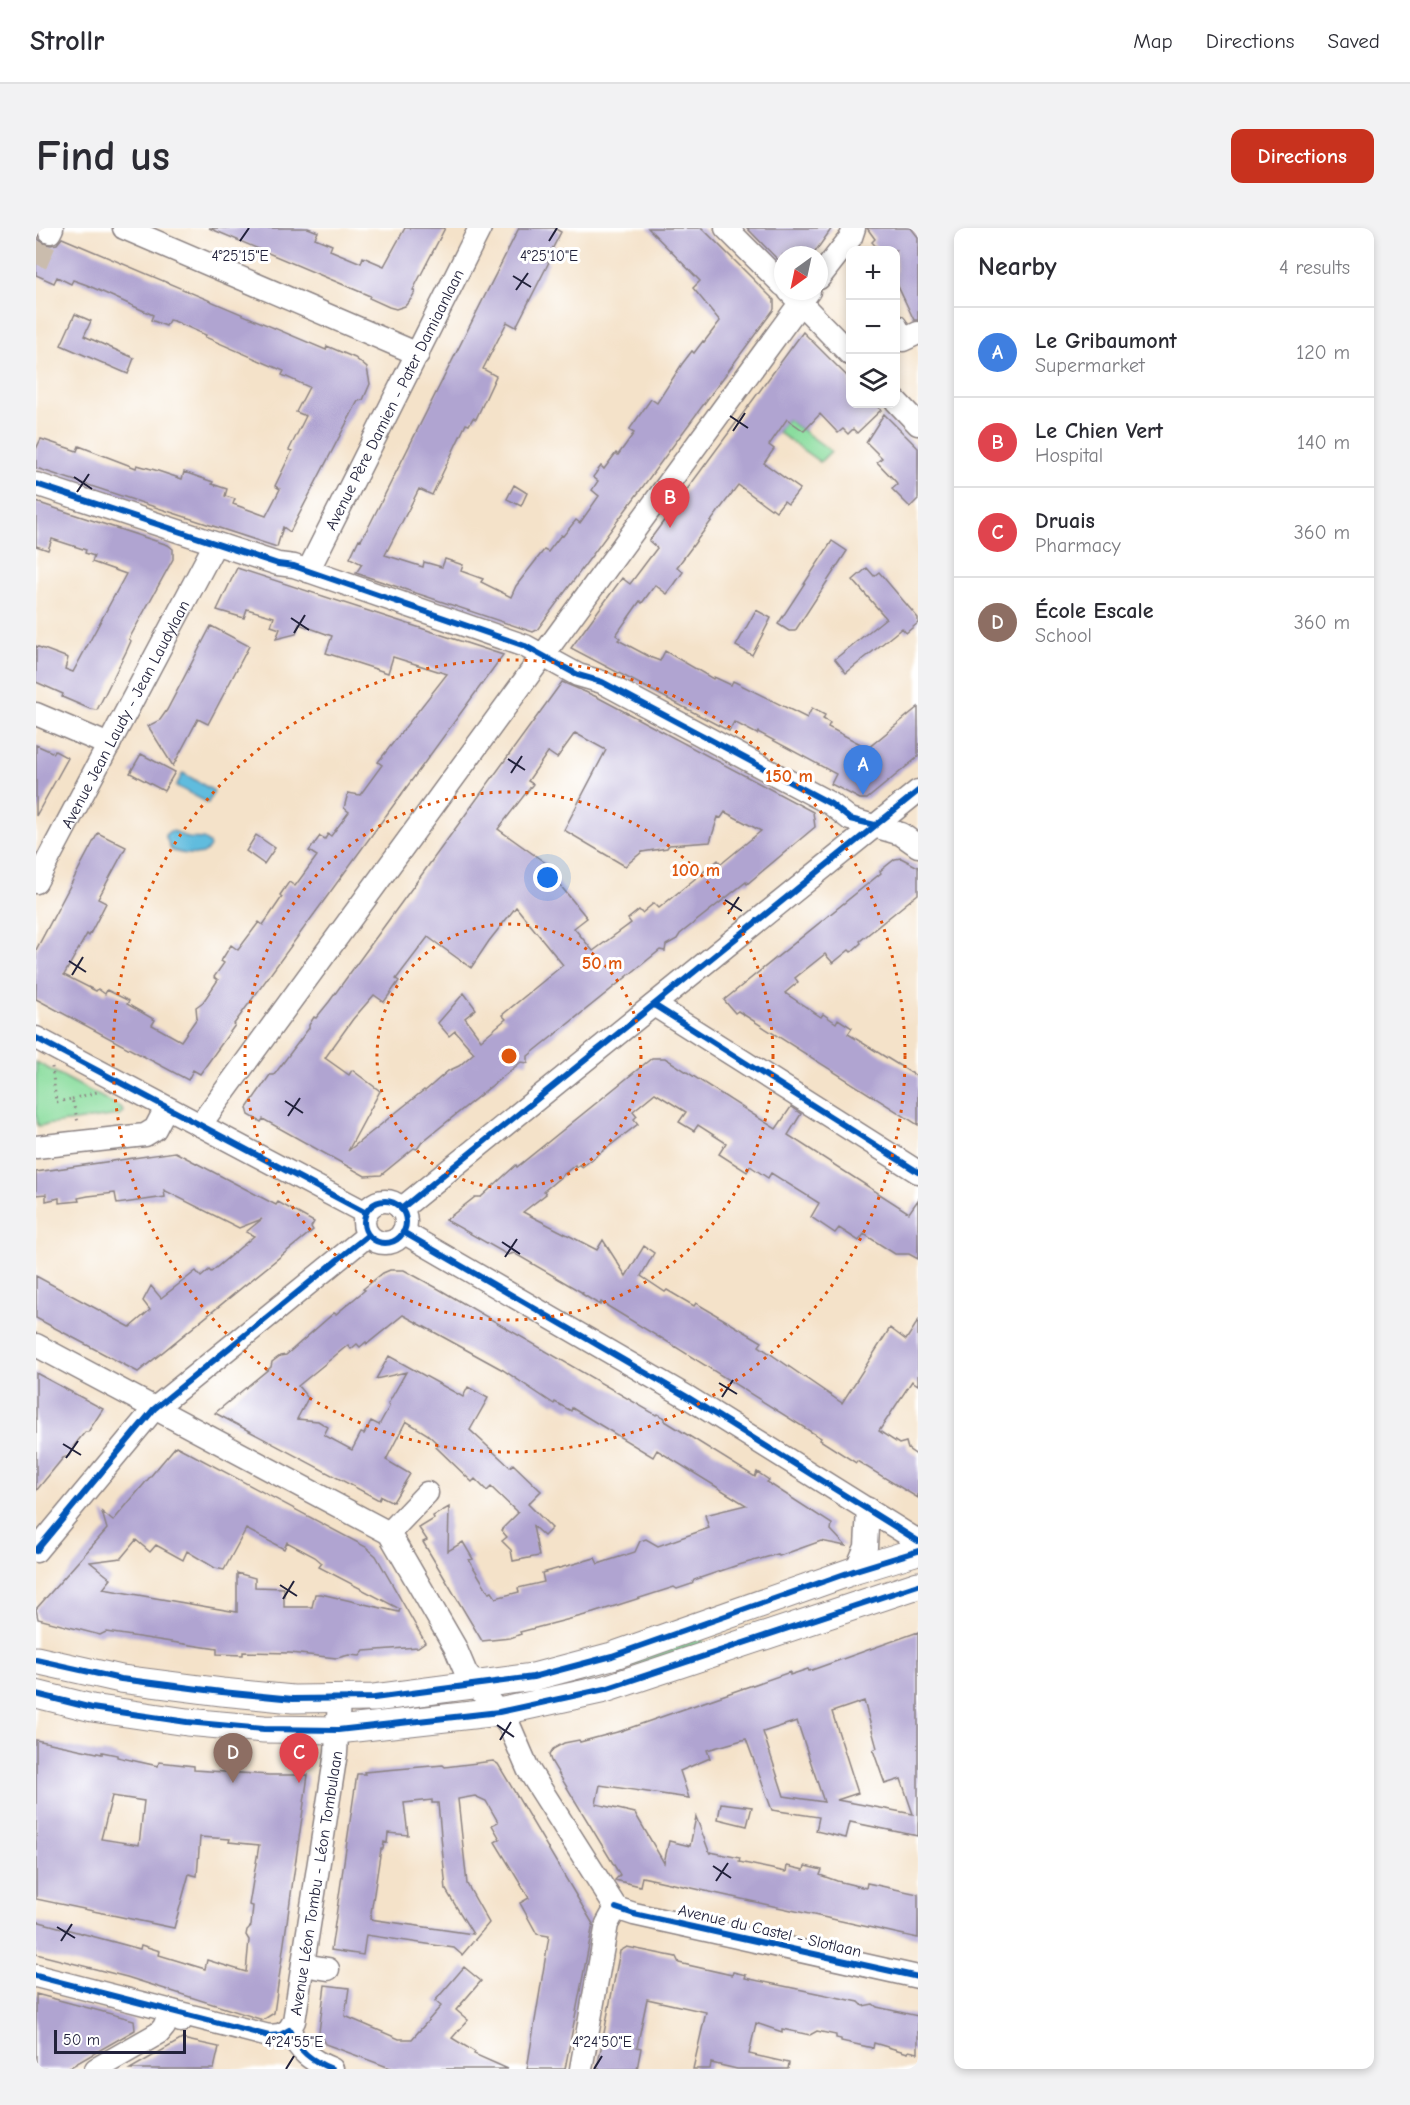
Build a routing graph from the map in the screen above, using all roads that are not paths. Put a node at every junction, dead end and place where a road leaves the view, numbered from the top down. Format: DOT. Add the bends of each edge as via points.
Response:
graph roads {
  1 [pos="124,228"];
  2 [pos="480,228"];
  3 [pos="726,228"];
  4 [pos="854,239"];
  5 [pos="828,268"];
  6 [pos="774,276"];
  7 [pos="795,300"];
  8 [pos="803,300"];
  9 [pos="918,333"];
  10 [pos="900,334"];
  11 [pos="846,349"];
  12 [pos="417,354"];
  13 [pos="900,405"];
  14 [pos="918,424"];
  15 [pos="36,484"];
  16 [pos="215,544"];
  17 [pos="308,571"];
  18 [pos="542,655"];
  19 [pos="36,714"];
  20 [pos="109,745"];
  21 [pos="918,791"];
  22 [pos="875,825"];
  23 [pos="918,846"];
  24 [pos="36,882"];
  25 [pos="654,1005"];
  26 [pos="36,1038"];
  27 [pos="158,1103"];
  28 [pos="200,1125"];
  29 [pos="36,1147"];
  30 [pos="918,1172"];
  31 [pos="402,1220"];
  32 [pos="367,1224"];
  33 [pos="36,1346"];
  34 [pos="154,1409"];
  35 [pos="427,1493"];
  36 [pos="868,1509"];
  37 [pos="389,1533"];
  38 [pos="918,1541"];
  39 [pos="36,1551"];
  40 [pos="918,1551"];
  41 [pos="856,1570"];
  42 [pos="918,1585"];
  43 [pos="712,1620"];
  44 [pos="723,1650"];
  45 [pos="36,1660"];
  46 [pos="476,1685"];
  47 [pos="36,1694"];
  48 [pos="339,1700"];
  49 [pos="499,1712"];
  50 [pos="338,1731"];
  51 [pos="616,1908"];
  52 [pos="303,1965"];
  53 [pos="328,1969"];
  54 [pos="36,1976"];
  55 [pos="918,1977"];
  56 [pos="171,2011"];
  57 [pos="279,2033"];
  58 [pos="96,2069"];
  59 [pos="332,2069"];
  60 [pos="581,2069"];
  1 -- 12 [label="street"];
  2 -- 12 [label="street, Avenue Père Damien - Pater Damiaanlaan"];
  3 -- 6 [label="street"];
  4 -- 5 [label="street"];
  7 -- 18 [label="street"];
  8 -- 11 [label="street"];
  9 -- 10 [label="street" via="903,340"];
  12 -- 17 [label="street, Avenue Père Damien - Pater Damiaanlaan"];
  13 -- 14 [label="street"];
  15 -- 16 [label="street"];
  16 -- 17 [label="street"];
  16 -- 20 [label="street, Avenue Jean Laudy - Jean Laudylaan"];
  17 -- 18 [label="street"];
  18 -- 22 [label="street" via="578,675 613,687 831,804 850,819"];
  18 -- 28 [label="street"];
  19 -- 20 [label="street"];
  20 -- 24 [label="street, Avenue Jean Laudy - Jean Laudylaan"];
  21 -- 22 [label="street"];
  22 -- 23 [label="street" via="901,834"];
  22 -- 25 [label="street"];
  25 -- 30 [label="street"];
  25 -- 31 [label="street"];
  26 -- 27 [label="street"];
  27 -- 28 [label="street"];
  27 -- 29 [label="street" via="126,1136"];
  28 -- 32 [label="street"];
  31 -- 32 [label="street" via="391,1203 380,1202 369,1208"];
  31 -- 32 [label="street" via="398,1238 386,1243 374,1240"];
  31 -- 36 [label="street"];
  32 -- 34 [label="street"];
  33 -- 34 [label="street"];
  34 -- 37 [label="street"];
  34 -- 39 [label="street"];
  35 -- 37 [label="street"];
  36 -- 38 [label="street"];
  36 -- 41 [label="street" via="866,1547"];
  37 -- 46 [label="street"];
  40 -- 41 [label="main road"];
  41 -- 43 [label="main road"];
  42 -- 44 [label="main road"];
  43 -- 44 [label="street"];
  43 -- 46 [label="main road" via="612,1656 533,1677"];
  44 -- 49 [label="main road" via="605,1689"];
  45 -- 48 [label="main road" via="121,1679 293,1699"];
  46 -- 48 [label="main road"];
  46 -- 49 [label="street"];
  47 -- 50 [label="main road" via="92,1708 187,1722"];
  48 -- 50 [label="street, Avenue Léon Tombu - Léon Tombulaan"];
  49 -- 50 [label="main road"];
  49 -- 51 [label="street" via="510,1725 528,1769"];
  50 -- 52 [label="street, Avenue Léon Tombu - Léon Tombulaan"];
  51 -- 55 [label="street, Avenue du Castel - Slotlaan"];
  51 -- 60 [label="street" via="607,1924"];
  52 -- 53 [label="street"];
  52 -- 57 [label="street, Avenue Léon Tombu - Léon Tombulaan" via="294,2021"];
  54 -- 56 [label="street"];
  56 -- 57 [label="street" via="229,2032"];
  56 -- 58 [label="street" via="159,2033"];
  57 -- 59 [label="street" via="314,2062"];
}
